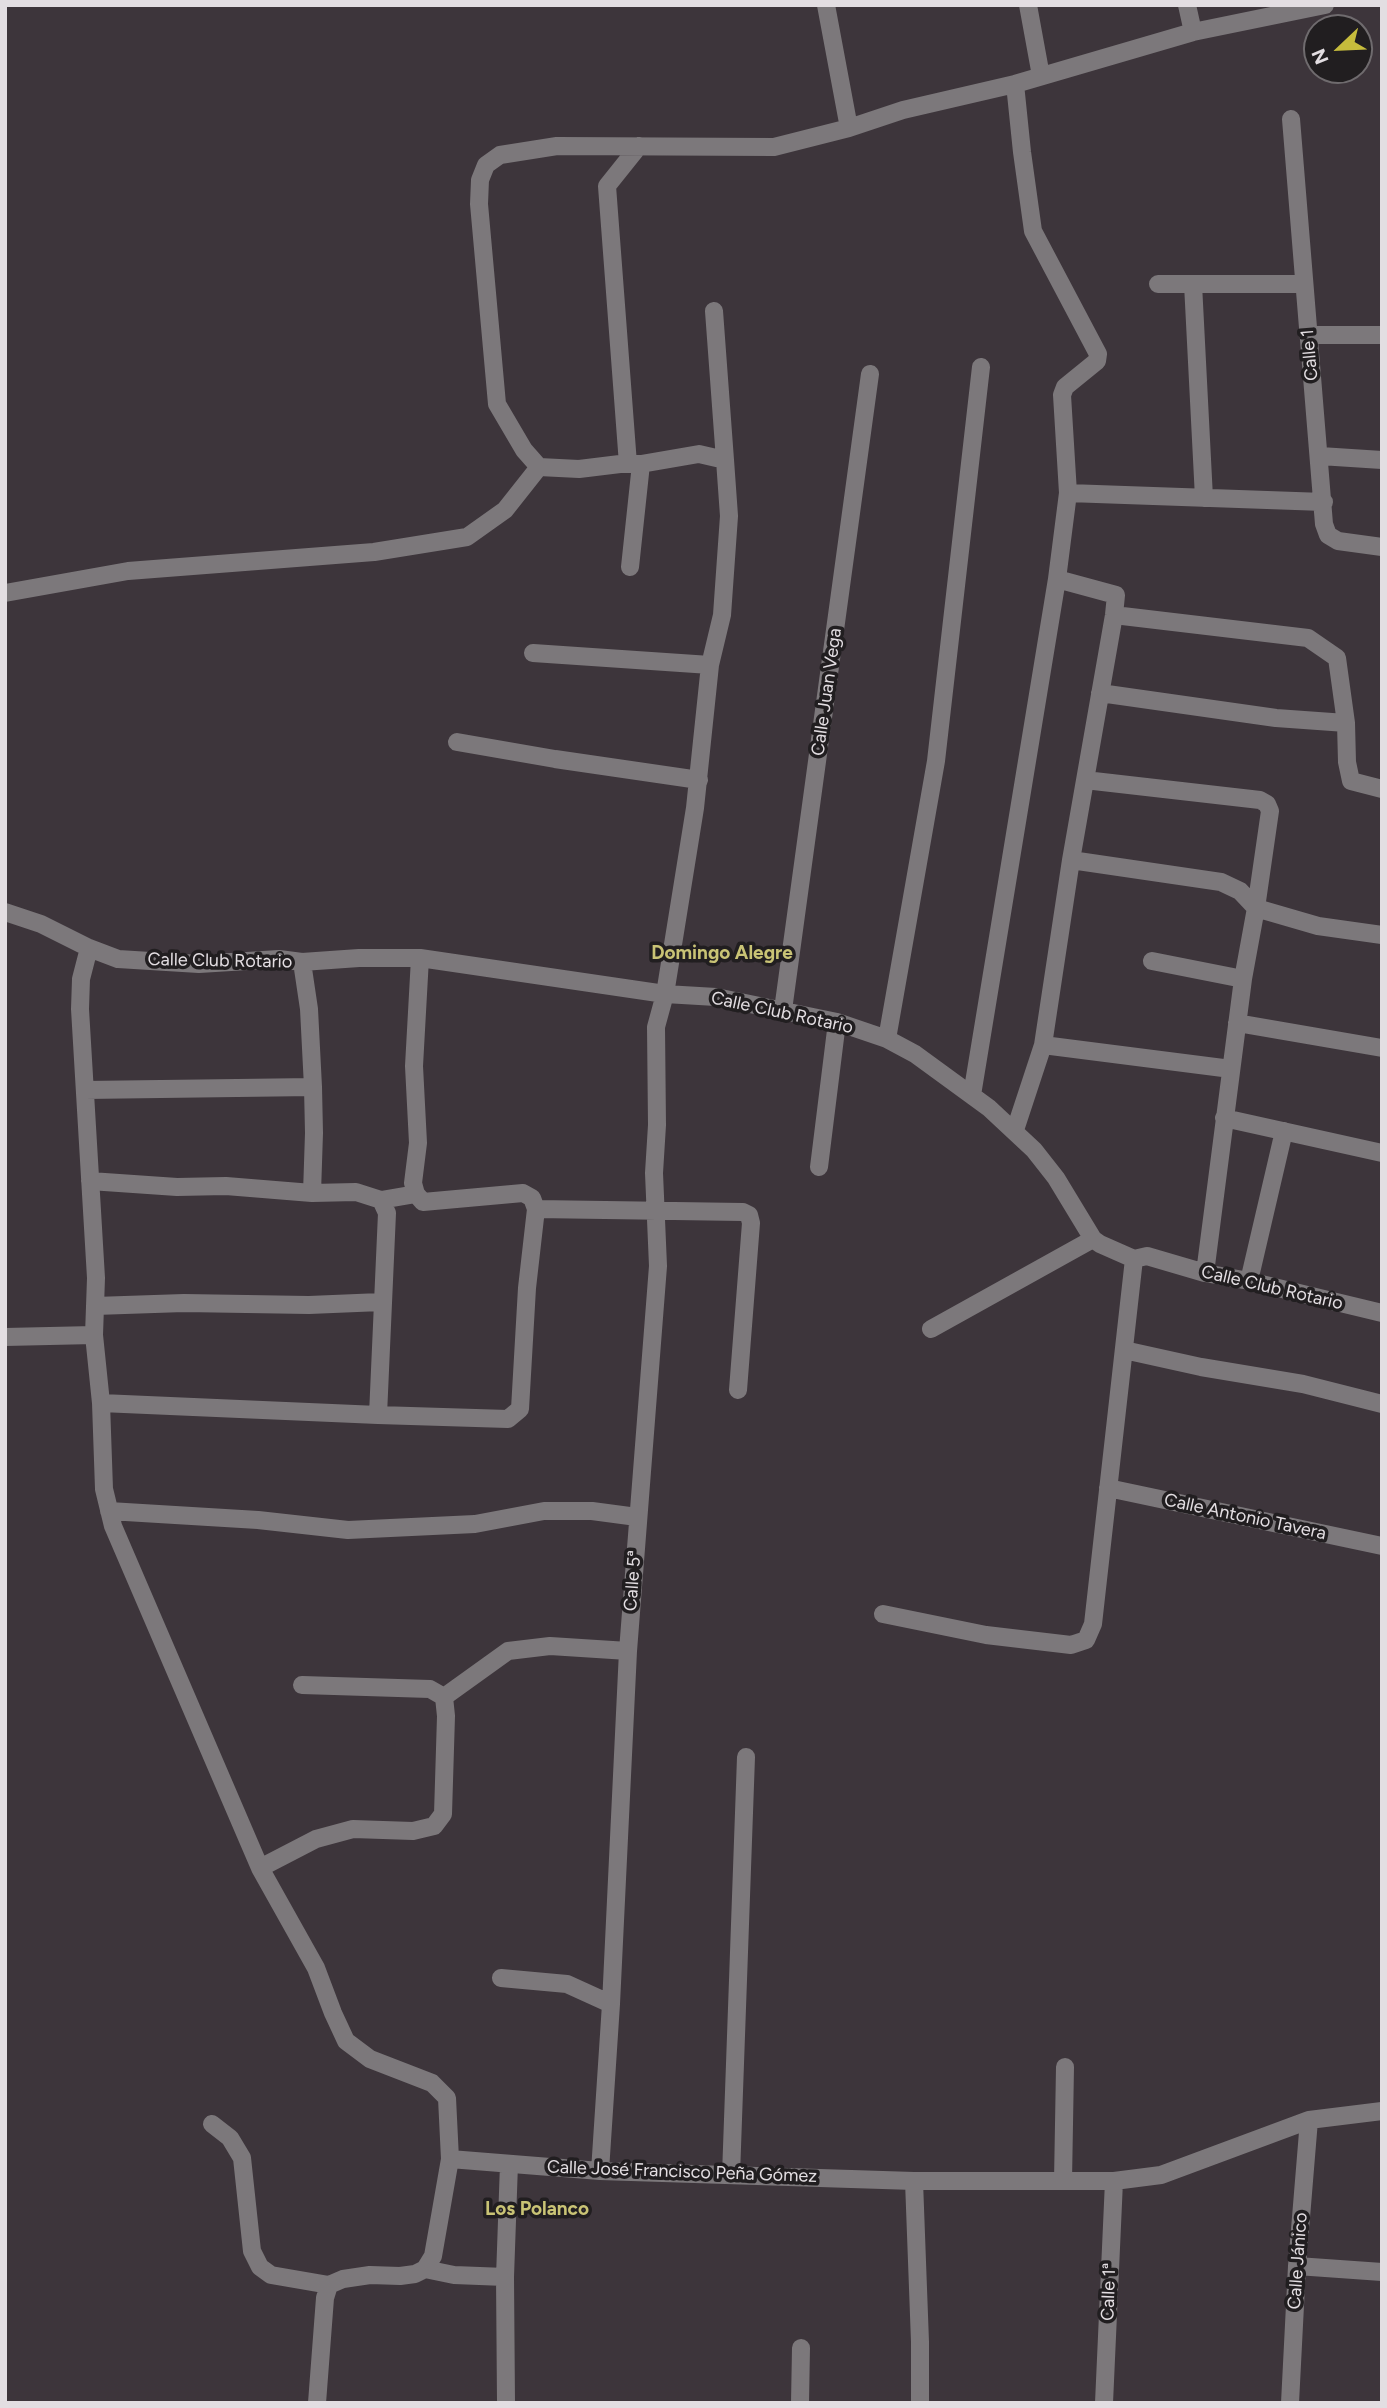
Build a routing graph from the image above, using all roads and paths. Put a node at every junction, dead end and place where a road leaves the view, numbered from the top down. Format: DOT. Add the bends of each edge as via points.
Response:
graph roads {
  1 [pos="826,5"];
  2 [pos="1028,5"];
  3 [pos="1187,5"];
  4 [pos="1325,5"];
  5 [pos="1193,32"];
  6 [pos="1041,76"];
  7 [pos="1015,84"];
  8 [pos="1292,119"];
  9 [pos="849,128"];
  10 [pos="639,146"];
  11 [pos="1158,284"];
  12 [pos="1194,284"];
  13 [pos="1304,284"];
  14 [pos="714,311"];
  15 [pos="1308,335"];
  16 [pos="1382,335"];
  17 [pos="981,367"];
  18 [pos="870,374"];
  19 [pos="1320,456"];
  20 [pos="725,460"];
  21 [pos="1382,460"];
  22 [pos="634,464"];
  23 [pos="539,467"];
  24 [pos="1068,493"];
  25 [pos="1203,498"];
  26 [pos="1324,502"];
  27 [pos="1382,547"];
  28 [pos="630,567"];
  29 [pos="1057,579"];
  30 [pos="5,593"];
  31 [pos="1114,615"];
  32 [pos="533,653"];
  33 [pos="710,665"];
  34 [pos="1100,694"];
  35 [pos="1346,723"];
  36 [pos="457,741"];
  37 [pos="699,780"];
  38 [pos="1085,780"];
  39 [pos="1382,789"];
  40 [pos="1071,860"];
  41 [pos="1256,908"];
  42 [pos="5,912"];
  43 [pos="1382,935"];
  44 [pos="89,948"];
  45 [pos="421,958"];
  46 [pos="1152,961"];
  47 [pos="302,962"];
  48 [pos="1243,979"];
  49 [pos="665,994"];
  50 [pos="783,1010"];
  51 [pos="837,1022"];
  52 [pos="1237,1023"];
  53 [pos="887,1039"];
  54 [pos="1043,1045"];
  55 [pos="1382,1048"];
  56 [pos="1231,1069"];
  57 [pos="313,1087"];
  58 [pos="85,1090"];
  59 [pos="972,1095"];
  60 [pos="1224,1118"];
  61 [pos="1015,1130"];
  62 [pos="1284,1131"];
  63 [pos="1382,1153"];
  64 [pos="819,1167"];
  65 [pos="90,1181"];
  66 [pos="312,1193"];
  67 [pos="416,1194"];
  68 [pos="381,1200"];
  69 [pos="536,1209"];
  70 [pos="656,1212"];
  71 [pos="1093,1239"];
  72 [pos="1134,1259"];
  73 [pos="1205,1273"];
  74 [pos="1249,1281"];
  75 [pos="381,1302"];
  76 [pos="95,1306"];
  77 [pos="1382,1313"];
  78 [pos="931,1329"];
  79 [pos="94,1335"];
  80 [pos="5,1337"];
  81 [pos="1124,1350"];
  82 [pos="738,1390"];
  83 [pos="101,1403"];
  84 [pos="1382,1404"];
  85 [pos="378,1415"];
  86 [pos="1108,1488"];
  87 [pos="109,1511"];
  88 [pos="637,1517"];
  89 [pos="1382,1546"];
  90 [pos="883,1614"];
  91 [pos="628,1651"];
  92 [pos="302,1685"];
  93 [pos="444,1697"];
  94 [pos="746,1757"];
  95 [pos="260,1868"];
  96 [pos="501,1978"];
  97 [pos="611,2004"];
  98 [pos="1065,2067"];
  99 [pos="1382,2111"];
  100 [pos="1309,2120"];
  101 [pos="212,2124"];
  102 [pos="450,2159"];
  103 [pos="509,2164"];
  104 [pos="600,2171"];
  105 [pos="731,2175"];
  106 [pos="914,2181"];
  107 [pos="1063,2181"];
  108 [pos="1114,2181"];
  109 [pos="1297,2266"];
  110 [pos="425,2269"];
  111 [pos="1382,2272"];
  112 [pos="505,2277"];
  113 [pos="329,2285"];
  114 [pos="801,2348"];
  115 [pos="317,2403"];
  116 [pos="506,2403"];
  117 [pos="800,2403"];
  118 [pos="920,2403"];
  119 [pos="1104,2403"];
  120 [pos="1290,2403"];
  1 -- 9 [label="street"];
  2 -- 6 [label="street"];
  3 -- 5 [label="street"];
  4 -- 5 [label="street"];
  5 -- 6 [label="street"];
  6 -- 7 [label="street"];
  7 -- 9 [label="street" via="903,110"];
  7 -- 24 [label="street" via="1033,231 1098,354 1097,361 1065,387 1062,395"];
  8 -- 13 [label="street, Calle 1"];
  9 -- 10 [label="street" via="774,147"];
  10 -- 22 [label="street" via="607,187"];
  10 -- 23 [label="street" via="515,151 486,165 480,180 480,231 497,404"];
  11 -- 12 [label="street"];
  12 -- 13 [label="street"];
  12 -- 25 [label="street"];
  13 -- 15 [label="street, Calle 1"];
  14 -- 20 [label="street, Calle 5ª"];
  15 -- 16 [label="street"];
  15 -- 19 [label="street, Calle 1"];
  17 -- 53 [label="street" via="936,761"];
  18 -- 50 [label="street, Calle Juan Vega"];
  19 -- 21 [label="street"];
  19 -- 26 [label="street, Calle 1"];
  20 -- 22 [label="street" via="699,454"];
  20 -- 33 [label="street, Calle 5ª" via="729,516 722,615"];
  22 -- 23 [label="street"];
  22 -- 28 [label="street"];
  23 -- 30 [label="street" via="505,510 467,537 374,552 128,571"];
  24 -- 25 [label="street"];
  24 -- 29 [label="street"];
  25 -- 26 [label="street"];
  26 -- 27 [label="street, Calle 1" via="1328,535 1338,541"];
  29 -- 31 [label="street" via="1116,595"];
  29 -- 59 [label="street"];
  31 -- 34 [label="street"];
  31 -- 35 [label="street" via="1308,638 1336,658"];
  32 -- 33 [label="street"];
  33 -- 37 [label="street, Calle 5ª"];
  34 -- 35 [label="street"];
  34 -- 38 [label="street"];
  35 -- 39 [label="street" via="1351,780"];
  36 -- 37 [label="street"];
  37 -- 49 [label="street, Calle 5ª"];
  38 -- 40 [label="street"];
  38 -- 41 [label="street" via="1267,804 1270,811"];
  40 -- 41 [label="street" via="1221,882 1240,891"];
  40 -- 54 [label="street"];
  41 -- 43 [label="street" via="1318,926"];
  41 -- 48 [label="street"];
  42 -- 44 [label="street, Calle Club Rotario"];
  44 -- 47 [label="street, Calle Club Rotario" via="118,959 199,964"];
  44 -- 58 [label="street" via="81,989"];
  45 -- 47 [label="street, Calle Club Rotario"];
  45 -- 49 [label="street, Calle Club Rotario"];
  45 -- 67 [label="street" via="414,1066"];
  46 -- 48 [label="street"];
  47 -- 57 [label="street"];
  48 -- 52 [label="street"];
  49 -- 50 [label="street, Calle Club Rotario" via="716,997"];
  49 -- 70 [label="street, Calle 5ª" via="656,1027"];
  50 -- 51 [label="street, Calle Club Rotario"];
  51 -- 53 [label="street, Calle Club Rotario"];
  51 -- 64 [label="street"];
  52 -- 55 [label="street"];
  52 -- 56 [label="street"];
  53 -- 59 [label="street, Calle Club Rotario"];
  54 -- 56 [label="street"];
  54 -- 61 [label="street"];
  56 -- 60 [label="street"];
  57 -- 58 [label="street"];
  57 -- 66 [label="street"];
  58 -- 65 [label="street"];
  59 -- 61 [label="street, Calle Club Rotario"];
  60 -- 62 [label="street"];
  60 -- 73 [label="street"];
  61 -- 71 [label="street, Calle Club Rotario" via="1056,1178"];
  62 -- 63 [label="street"];
  62 -- 74 [label="street"];
  65 -- 66 [label="street"];
  65 -- 76 [label="street"];
  66 -- 68 [label="street" via="356,1192"];
  67 -- 68 [label="street"];
  67 -- 69 [label="street" via="423,1202 523,1193 532,1198"];
  68 -- 75 [label="street" via="387,1213"];
  69 -- 70 [label="street"];
  69 -- 85 [label="street" via="520,1409 508,1419"];
  70 -- 82 [label="street" via="749,1215"];
  70 -- 88 [label="street, Calle 5ª" via="658,1266"];
  71 -- 72 [label="street, Calle Club Rotario"];
  71 -- 78 [label="street"];
  72 -- 73 [label="street, Calle Club Rotario" via="1147,1256"];
  72 -- 81 [label="street"];
  73 -- 74 [label="street, Calle Club Rotario"];
  74 -- 77 [label="street, Calle Club Rotario"];
  75 -- 76 [label="street"];
  75 -- 85 [label="street"];
  76 -- 79 [label="street"];
  79 -- 80 [label="street"];
  79 -- 83 [label="street"];
  81 -- 84 [label="street"];
  81 -- 86 [label="street"];
  83 -- 85 [label="street"];
  83 -- 87 [label="street"];
  86 -- 89 [label="street, Calle Antonio Tavera"];
  86 -- 90 [label="street" via="1093,1624 1086,1640 1070,1645 986,1635"];
  87 -- 88 [label="street" via="348,1530 475,1524 544,1511"];
  87 -- 95 [label="street"];
  88 -- 91 [label="street, Calle 5ª"];
  91 -- 93 [label="street" via="550,1646 508,1651"];
  91 -- 97 [label="street, Calle 5ª"];
  92 -- 93 [label="street" via="430,1689"];
  93 -- 95 [label="street" via="443,1814 434,1826 413,1831 353,1829 316,1839"];
  94 -- 105 [label="street"];
  95 -- 102 [label="street" via="316,1968 346,2042 370,2059 432,2083 447,2098"];
  96 -- 97 [label="street" via="567,1984"];
  97 -- 104 [label="street, Calle 5ª"];
  98 -- 107 [label="street"];
  99 -- 100 [label="street"];
  100 -- 108 [label="street, Calle José Francisco Peña Gómez" via="1161,2175"];
  100 -- 109 [label="street, Calle Jánico"];
  101 -- 113 [label="street" via="230,2138 242,2158 252,2251 260,2267 271,2275"];
  102 -- 103 [label="street, Calle José Francisco Peña Gómez"];
  102 -- 110 [label="street" via="433,2256"];
  103 -- 104 [label="street, Calle José Francisco Peña Gómez"];
  103 -- 112 [label="street"];
  104 -- 105 [label="street, Calle José Francisco Peña Gómez"];
  105 -- 106 [label="street, Calle José Francisco Peña Gómez"];
  106 -- 107 [label="street, Calle José Francisco Peña Gómez"];
  106 -- 118 [label="street"];
  107 -- 108 [label="street, Calle José Francisco Peña Gómez"];
  108 -- 119 [label="street, Calle 1ª"];
  109 -- 111 [label="street"];
  109 -- 120 [label="street, Calle Jánico"];
  110 -- 112 [label="street"];
  110 -- 113 [label="street"];
  112 -- 116 [label="street"];
  113 -- 115 [label="street"];
  114 -- 117 [label="street"];
}
